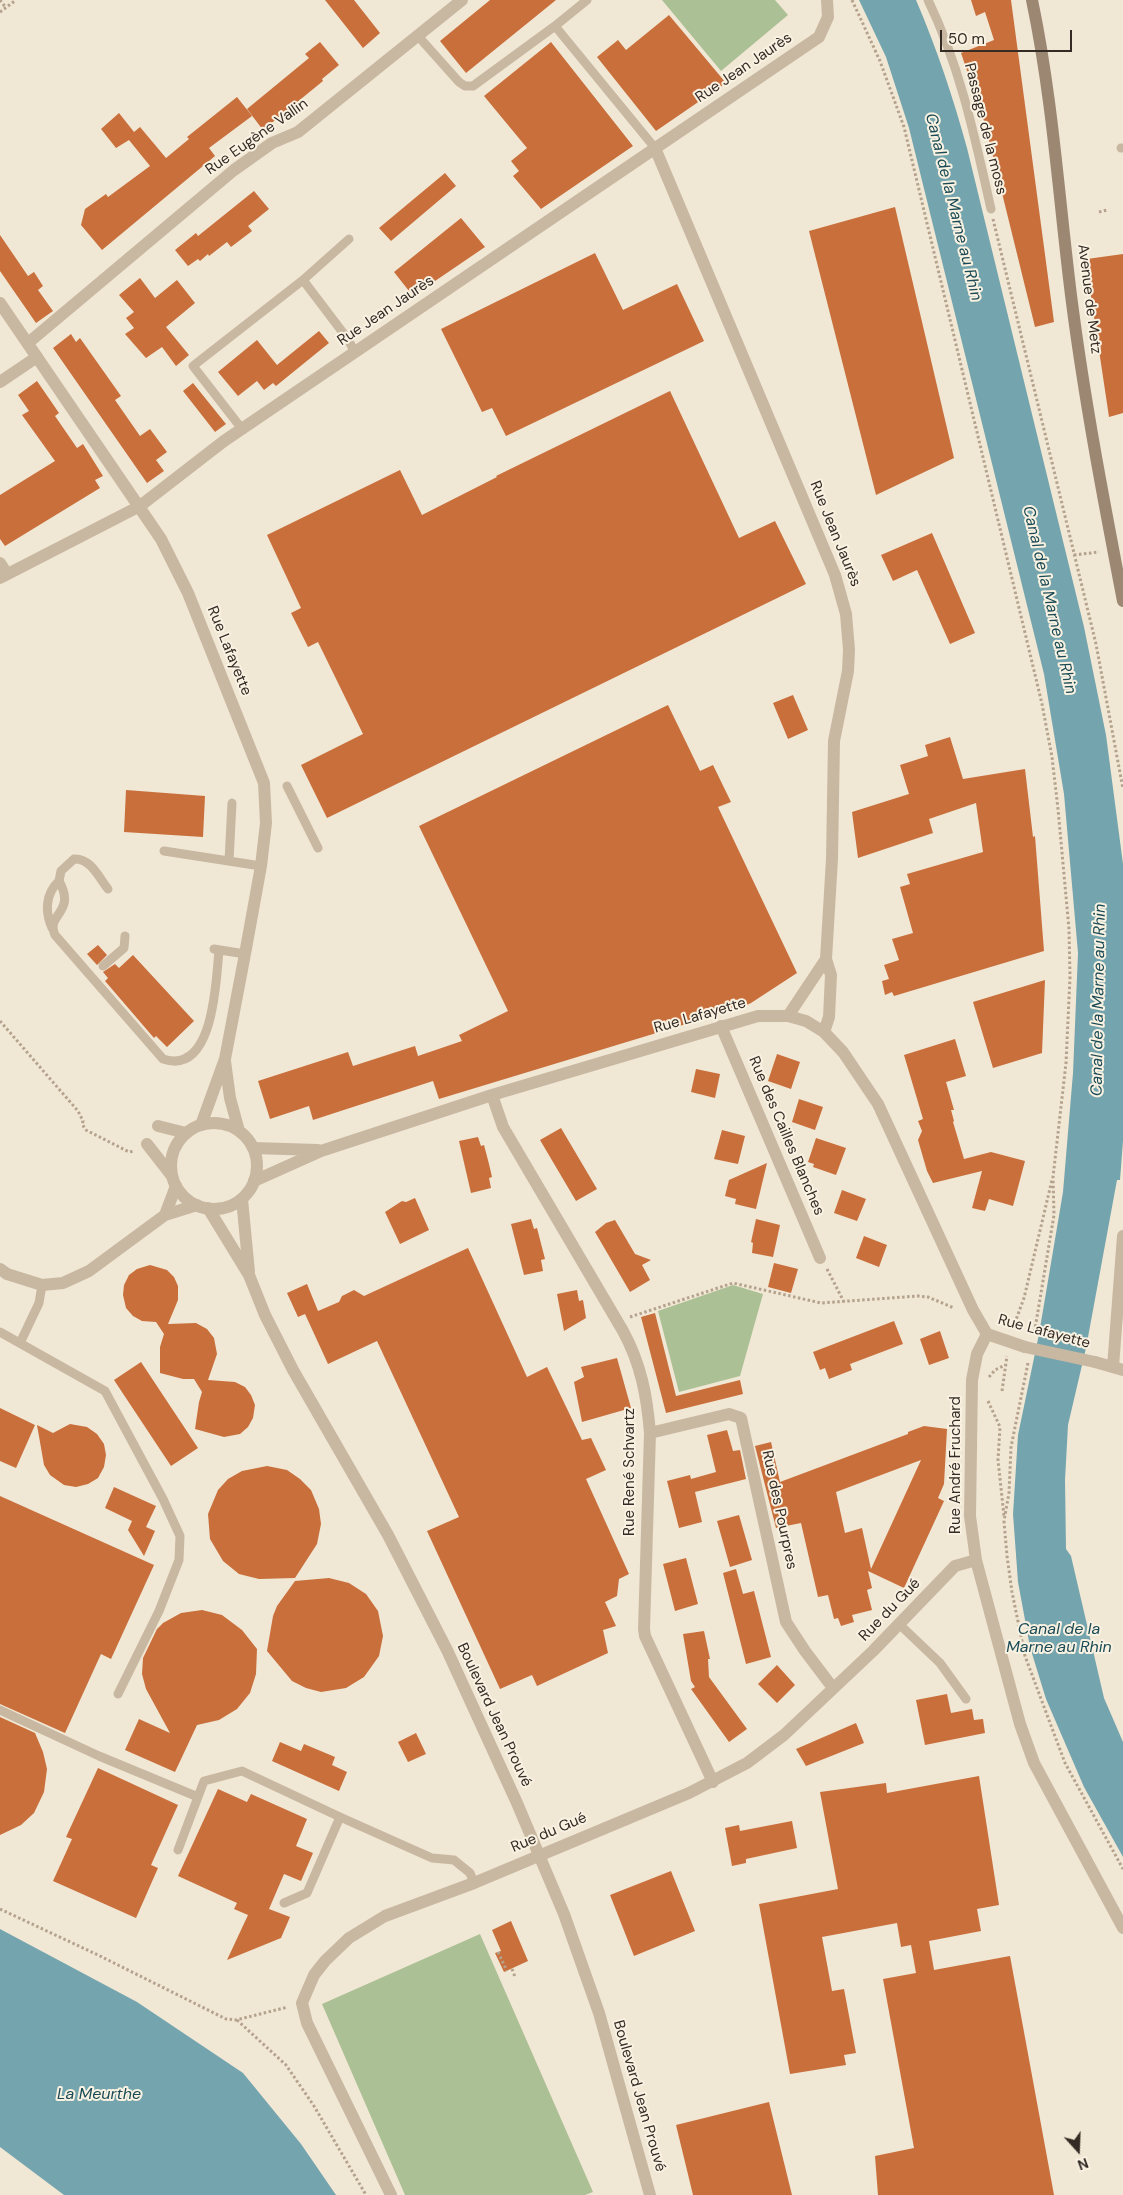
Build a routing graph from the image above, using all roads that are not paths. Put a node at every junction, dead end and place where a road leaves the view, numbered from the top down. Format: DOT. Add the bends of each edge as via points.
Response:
graph roads {
  1 [pos="462,0"];
  2 [pos="586,0"];
  3 [pos="827,0"];
  4 [pos="928,0"];
  5 [pos="1032,0"];
  6 [pos="554,26"];
  7 [pos="418,36"];
  8 [pos="655,148"];
  9 [pos="991,209"];
  10 [pos="350,239"];
  11 [pos="303,280"];
  12 [pos="0,304"];
  13 [pos="28,343"];
  14 [pos="355,352"];
  15 [pos="37,357"];
  16 [pos="0,382"];
  17 [pos="242,429"];
  18 [pos="140,506"];
  19 [pos="0,563"];
  20 [pos="4,576"];
  21 [pos="1123,601"];
  22 [pos="288,786"];
  23 [pos="232,803"];
  24 [pos="318,848"];
  25 [pos="164,851"];
  26 [pos="229,861"];
  27 [pos="261,866"];
  28 [pos="59,881"];
  29 [pos="108,889"];
  30 [pos="52,928"];
  31 [pos="125,936"];
  32 [pos="245,954"];
  33 [pos="826,959"];
  34 [pos="103,966"];
  35 [pos="788,1016"];
  36 [pos="721,1026"];
  37 [pos="824,1032"];
  38 [pos="225,1059"];
  39 [pos="492,1095"];
  40 [pos="200,1125"];
  41 [pos="158,1126"];
  42 [pos="239,1131"];
  43 [pos="186,1133"];
  44 [pos="149,1147"];
  45 [pos="253,1148"];
  46 [pos="321,1151"];
  47 [pos="174,1181"];
  48 [pos="254,1181"];
  49 [pos="242,1199"];
  50 [pos="202,1207"];
  51 [pos="166,1215"];
  52 [pos="1123,1236"];
  53 [pos="820,1258"];
  54 [pos="0,1268"];
  55 [pos="249,1275"];
  56 [pos="42,1285"];
  57 [pos="0,1332"];
  58 [pos="987,1334"];
  59 [pos="20,1343"];
  60 [pos="1118,1368"];
  61 [pos="650,1433"];
  62 [pos="976,1560"];
  63 [pos="899,1624"];
  64 [pos="833,1688"];
  65 [pos="118,1694"];
  66 [pos="966,1699"];
  67 [pos="0,1710"];
  68 [pos="713,1782"];
  69 [pos="198,1797"];
  70 [pos="340,1817"];
  71 [pos="178,1850"];
  72 [pos="540,1854"];
  73 [pos="474,1882"];
  74 [pos="284,1903"];
  75 [pos="1123,1928"];
  76 [pos="391,2195"];
  77 [pos="650,2195"];
  1 -- 7 [label="street, Rue Eugène Vallin"];
  2 -- 6 [label="lane"];
  3 -- 8 [label="street, Rue Jean Jaurès" via="828,17 819,37"];
  4 -- 9 [label="lane, Passage de la moss" via="954,64 970,116"];
  5 -- 21 [label="main road, Avenue de Metz" via="1056,157 1082,370"];
  6 -- 7 [label="lane" via="473,86 459,82"];
  6 -- 8 [label="lane"];
  7 -- 13 [label="street, Rue Eugène Vallin" via="298,132 272,143 234,170"];
  8 -- 14 [label="street, Rue Jean Jaurès"];
  8 -- 33 [label="street, Rue Jean Jaurès" via="835,575 846,614 848,671 834,741"];
  10 -- 11 [label="lane"];
  11 -- 14 [label="lane" via="348,338"];
  11 -- 17 [label="lane" via="193,366"];
  12 -- 13 [label="street, Rue Lafayette"];
  13 -- 15 [label="street, Rue Lafayette"];
  14 -- 17 [label="street, Rue Jean Jaurès"];
  15 -- 16 [label="street"];
  15 -- 18 [label="street, Rue Lafayette"];
  17 -- 18 [label="street, Rue Jean Jaurès"];
  18 -- 20 [label="street, Rue Jean Jaurès"];
  18 -- 27 [label="street, Rue Lafayette" via="178,572 262,775 266,823"];
  19 -- 20 [label="street"];
  22 -- 24 [label="lane"];
  23 -- 26 [label="lane"];
  25 -- 26 [label="lane"];
  26 -- 27 [label="lane"];
  27 -- 32 [label="street, Rue Lafayette"];
  28 -- 29 [label="lane" via="61,871 79,858 94,869"];
  28 -- 30 [label="lane" via="51,888 47,906 47,918"];
  28 -- 30 [label="lane" via="65,891 64,907"];
  30 -- 32 [label="lane" via="163,1059 172,1062 189,1057 201,1043 207,1029 212,1010 217,949"];
  31 -- 34 [label="lane" via="124,948"];
  32 -- 38 [label="street, Rue Lafayette"];
  33 -- 35 [label="street"];
  33 -- 37 [label="street, Rue Jean Jaurès" via="831,975 829,1017"];
  35 -- 36 [label="street, Rue Lafayette" via="758,1016"];
  35 -- 37 [label="street, Rue Lafayette" via="806,1021"];
  36 -- 39 [label="street, Rue Lafayette"];
  36 -- 53 [label="street, Rue des Cailles Blanches"];
  37 -- 58 [label="street, Rue Lafayette" via="843,1052 878,1104"];
  38 -- 40 [label="street, Rue Lafayette"];
  38 -- 42 [label="street, Rue Lafayette" via="230,1098"];
  39 -- 46 [label="street, Rue Lafayette"];
  39 -- 61 [label="street, Rue René Schvartz" via="504,1127 634,1352 644,1382"];
  40 -- 42 [label="street" via="227,1125"];
  40 -- 43 [label="street"];
  41 -- 43 [label="street"];
  42 -- 45 [label="street"];
  43 -- 47 [label="street" via="173,1152"];
  44 -- 47 [label="street"];
  45 -- 46 [label="street, Rue Lafayette"];
  45 -- 48 [label="street" via="257,1170"];
  46 -- 48 [label="street, Rue Lafayette"];
  47 -- 50 [label="street" via="181,1194"];
  47 -- 51 [label="street"];
  48 -- 49 [label="street"];
  49 -- 50 [label="street" via="226,1207"];
  49 -- 55 [label="street, Boulevard Jean Prouvé"];
  50 -- 51 [label="street"];
  50 -- 55 [label="street, Boulevard Jean Prouvé"];
  51 -- 56 [label="street" via="89,1271 63,1283"];
  52 -- 60 [label="street"];
  54 -- 56 [label="street" via="7,1274"];
  55 -- 72 [label="street, Boulevard Jean Prouvé" via="293,1370 388,1535 447,1650"];
  56 -- 59 [label="lane" via="39,1303"];
  57 -- 59 [label="lane"];
  58 -- 60 [label="street, Rue Lafayette, bridge" via="1028,1350"];
  58 -- 62 [label="street, Rue André Fruchard" via="977,1354 972,1380 970,1516"];
  59 -- 65 [label="lane" via="105,1392 180,1536 176,1568 159,1611"];
  61 -- 64 [label="street, Rue des Pourpres" via="729,1414 741,1418 786,1622"];
  61 -- 68 [label="street, Rue René Schvartz" via="644,1629"];
  62 -- 63 [label="street, Rue du Gué" via="955,1566"];
  62 -- 75 [label="street, Rue André Fruchard" via="1020,1724 1034,1763"];
  63 -- 64 [label="street, Rue du Gué"];
  63 -- 66 [label="lane" via="940,1662"];
  64 -- 68 [label="street, Rue du Gué" via="784,1736 747,1763"];
  67 -- 69 [label="lane"];
  68 -- 72 [label="street, Rue du Gué"];
  69 -- 70 [label="lane" via="204,1781 242,1771"];
  69 -- 71 [label="lane"];
  70 -- 73 [label="lane" via="432,1858 454,1860 470,1873"];
  70 -- 74 [label="lane" via="307,1893"];
  72 -- 73 [label="street, Rue du Gué"];
  72 -- 77 [label="street, Boulevard Jean Prouvé" via="599,2013"];
  73 -- 76 [label="street, Rue du Gué" via="385,1916 349,1938 314,1976 302,2004 307,2023"];
}
